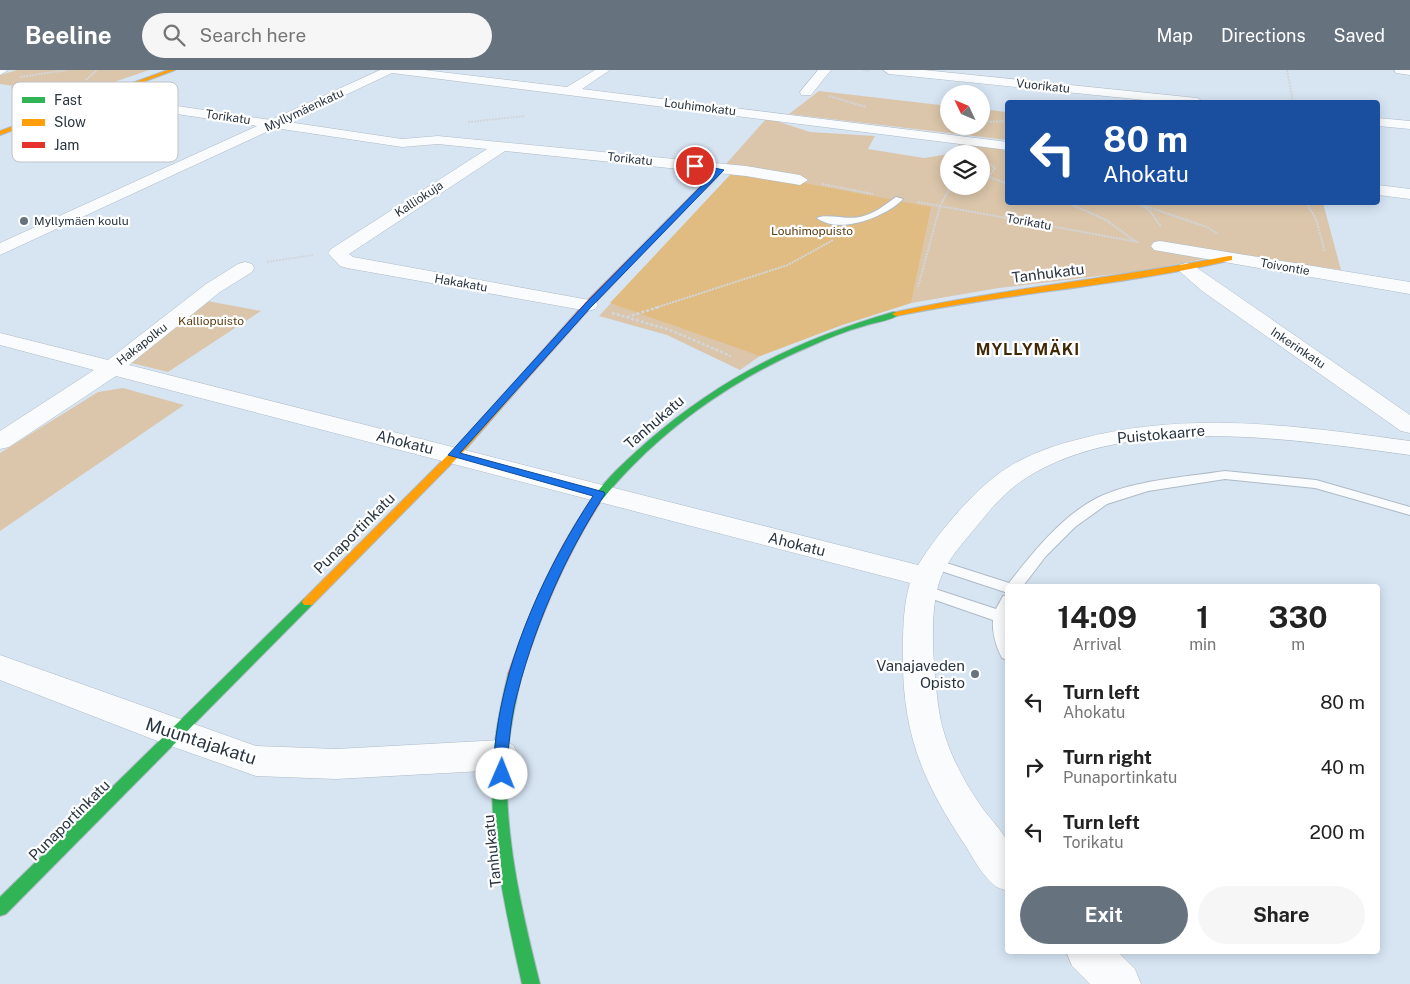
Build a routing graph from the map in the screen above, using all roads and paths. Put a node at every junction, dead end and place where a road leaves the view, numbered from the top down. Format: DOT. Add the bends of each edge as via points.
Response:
graph roads {
  1 [pos="68,70"];
  2 [pos="172,70"];
  3 [pos="391,70"];
  4 [pos="604,70"];
  5 [pos="825,70"];
  6 [pos="889,70"];
  7 [pos="1057,70"];
  8 [pos="1287,70"];
  9 [pos="1400,70"];
  10 [pos="1410,71"];
  11 [pos="17,77"];
  12 [pos="139,82"];
  13 [pos="9,87"];
  14 [pos="12,87"];
  15 [pos="1052,87"];
  16 [pos="570,91"];
  17 [pos="806,92"];
  18 [pos="1047,100"];
  19 [pos="1178,100"];
  20 [pos="1293,100"];
  21 [pos="178,110"];
  22 [pos="1005,121"];
  23 [pos="990,122"];
  24 [pos="1380,122"];
  25 [pos="273,124"];
  26 [pos="1410,125"];
  27 [pos="12,129"];
  28 [pos="0,133"];
  29 [pos="502,146"];
  30 [pos="1005,146"];
  31 [pos="720,170"];
  32 [pos="990,177"];
  33 [pos="800,180"];
  34 [pos="1005,183"];
  35 [pos="1380,190"];
  36 [pos="1410,194"];
  37 [pos="946,195"];
  38 [pos="899,199"];
  39 [pos="1073,205"];
  40 [pos="1142,205"];
  41 [pos="1308,205"];
  42 [pos="940,206"];
  43 [pos="822,218"];
  44 [pos="848,223"];
  45 [pos="1135,242"];
  46 [pos="1160,246"];
  47 [pos="0,250"];
  48 [pos="337,253"];
  49 [pos="1229,258"];
  50 [pos="245,268"];
  51 [pos="1186,269"];
  52 [pos="1328,275"];
  53 [pos="1410,288"];
  54 [pos="588,306"];
  55 [pos="926,306"];
  56 [pos="627,317"];
  57 [pos="0,339"];
  58 [pos="756,366"];
  59 [pos="112,368"];
  60 [pos="1410,426"];
  61 [pos="0,442"];
  62 [pos="1410,448"];
  63 [pos="453,455"];
  64 [pos="600,494"];
  65 [pos="1410,511"];
  66 [pos="928,577"];
  67 [pos="1017,584"];
  68 [pos="1005,588"];
  69 [pos="1005,605"];
  70 [pos="999,616"];
  71 [pos="1005,649"];
  72 [pos="0,667"];
  73 [pos="177,734"];
  74 [pos="501,755"];
  75 [pos="1005,869"];
  76 [pos="0,908"];
  77 [pos="1090,954"];
  78 [pos="531,984"];
  79 [pos="1120,984"];
  1 -- 11 [label="path"];
  2 -- 12 [label="street"];
  3 -- 16 [label="street, Louhimokatu"];
  3 -- 25 [label="street, Myllymäenkatu"];
  4 -- 16 [label="street"];
  5 -- 17 [label="street"];
  6 -- 15 [label="street, Vuorikatu"];
  7 -- 15 [label="street"];
  8 -- 20 [label="path"];
  9 -- 10 [label="street"];
  13 -- 14 [label="path"];
  15 -- 18 [label="street"];
  15 -- 19 [label="street, Vuorikatu"];
  16 -- 30 [label="street, Louhimokatu"];
  21 -- 25 [label="street, Torikatu"];
  22 -- 23 [label="path"];
  24 -- 26 [label="street"];
  25 -- 29 [label="street, Torikatu" via="402,143 438,140"];
  25 -- 47 [label="street, Myllymäenkatu"];
  27 -- 28 [label="street"];
  29 -- 31 [label="street, Torikatu"];
  29 -- 48 [label="street, Kalliokuja"];
  31 -- 33 [label="street, Torikatu"];
  31 -- 54 [label="street, Punaportinkatu"];
  32 -- 34 [label="path"];
  33 -- 38 [label="path, Torikatu"];
  35 -- 36 [label="street"];
  37 -- 42 [label="path"];
  38 -- 42 [label="path, Torikatu"];
  38 -- 44 [label="lane" via="874,216"];
  39 -- 45 [label="path" via="1106,220"];
  40 -- 46 [label="path" via="1162,229"];
  40 -- 49 [label="path" via="1207,227 1228,244"];
  41 -- 52 [label="path" via="1316,219 1324,246"];
  42 -- 45 [label="path, Torikatu"];
  42 -- 55 [label="path" via="917,289"];
  43 -- 44 [label="lane"];
  44 -- 56 [label="path" via="846,234 788,265"];
  45 -- 46 [label="path, Torikatu"];
  46 -- 49 [label="street, Toivontie"];
  48 -- 50 [label="path" via="288,257"];
  48 -- 54 [label="street, Hakakatu" via="347,262"];
  49 -- 51 [label="street, Tanhukatu"];
  49 -- 52 [label="street, Toivontie"];
  50 -- 59 [label="street, Hakapolku" via="213,288"];
  51 -- 55 [label="street, Tanhukatu"];
  51 -- 60 [label="street, Inkerinkatu"];
  52 -- 53 [label="street, Toivontie"];
  54 -- 56 [label="path"];
  54 -- 63 [label="street, Punaportinkatu"];
  55 -- 58 [label="street, Tanhukatu" via="797,346"];
  56 -- 58 [label="path" via="670,330"];
  57 -- 59 [label="street, Ahokatu"];
  58 -- 64 [label="street, Tanhukatu" via="690,409"];
  59 -- 61 [label="street, Hakapolku"];
  59 -- 63 [label="street, Ahokatu"];
  62 -- 66 [label="street, Puistokaarre" via="1264,431 1185,430 1106,439 1062,452 1016,473 962,525"];
  63 -- 64 [label="street, Ahokatu"];
  63 -- 73 [label="street, Punaportinkatu"];
  64 -- 66 [label="street, Ahokatu"];
  64 -- 74 [label="street, Tanhukatu" via="550,583 523,647 507,709"];
  65 -- 67 [label="lane" via="1316,484 1224,475 1146,486 1102,501 1070,524"];
  66 -- 68 [label="lane"];
  66 -- 70 [label="lane"];
  66 -- 75 [label="street, Puistokaarre" via="918,624 925,727 942,774 971,824"];
  69 -- 70 [label="lane"];
  70 -- 71 [label="lane"];
  72 -- 73 [label="street, Muuntajakatu"];
  73 -- 74 [label="street, Muuntajakatu" via="256,761 336,764"];
  73 -- 76 [label="street, Punaportinkatu"];
  74 -- 78 [label="street, Tanhukatu" via="503,830 519,937"];
  77 -- 79 [label="street"];
}
